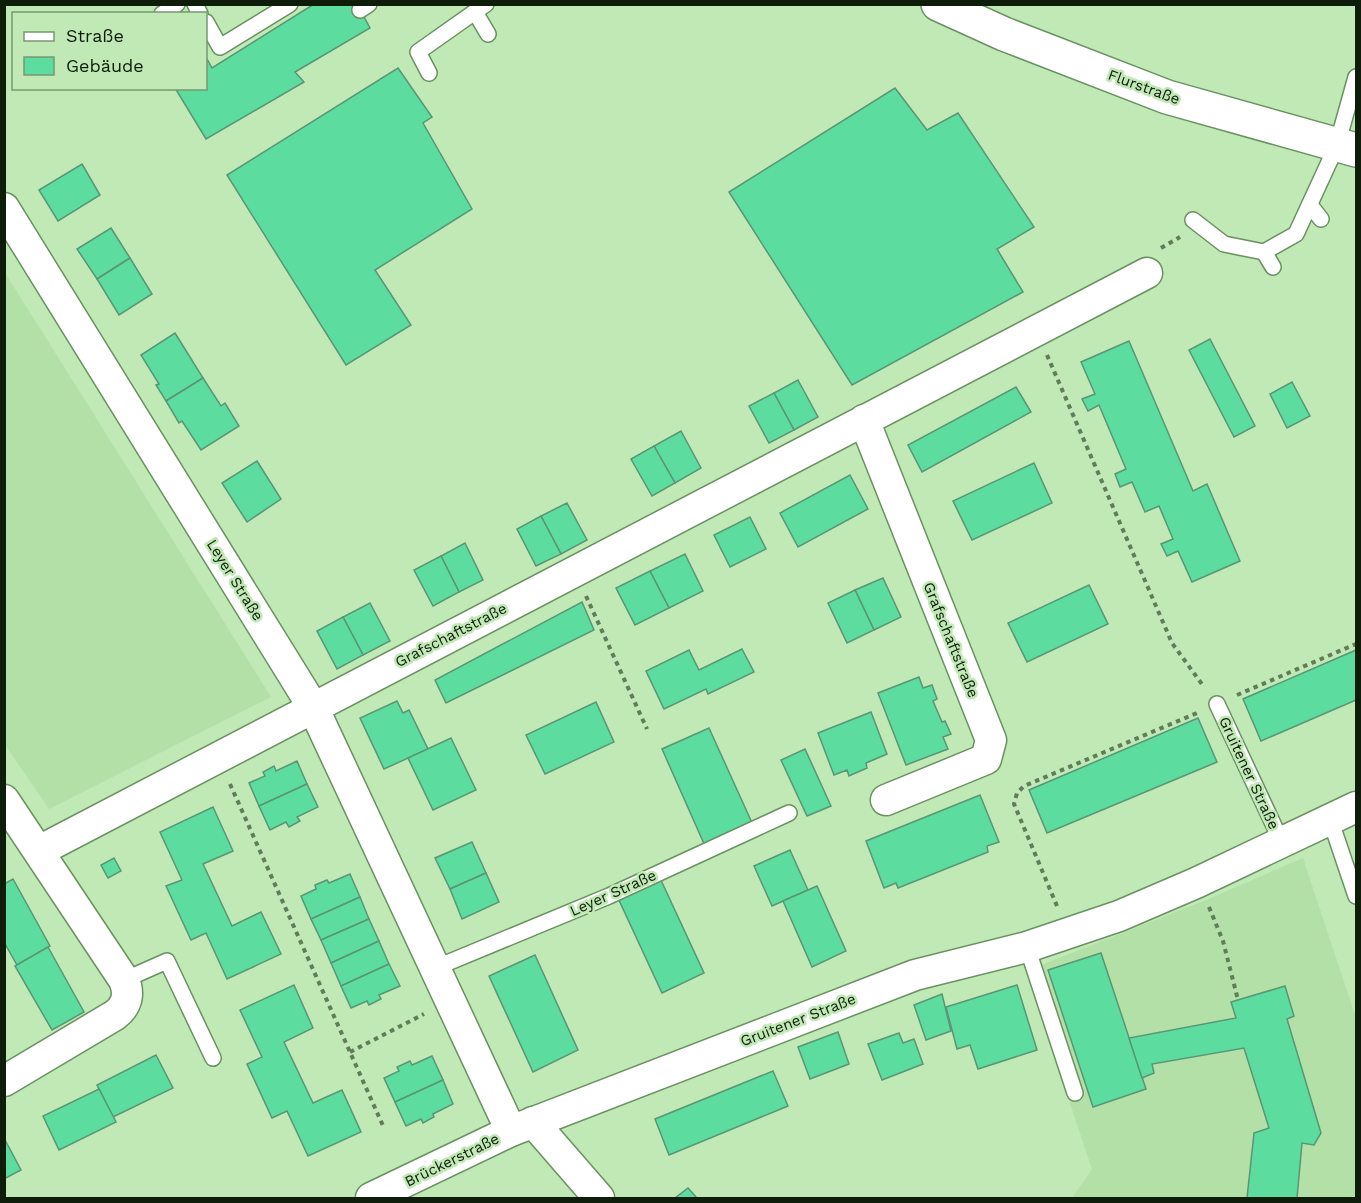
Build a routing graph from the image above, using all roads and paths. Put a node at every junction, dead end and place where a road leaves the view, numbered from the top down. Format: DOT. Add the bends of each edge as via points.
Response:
graph roads {
  1 [pos="290,4"];
  2 [pos="938,4"];
  3 [pos="473,9"];
  4 [pos="207,24"];
  5 [pos="488,34"];
  6 [pos="429,73"];
  7 [pos="1356,77"];
  8 [pos="1347,148"];
  9 [pos="1310,205"];
  10 [pos="4,208"];
  11 [pos="1321,219"];
  12 [pos="1193,220"];
  13 [pos="1264,252"];
  14 [pos="1273,267"];
  15 [pos="1147,273"];
  16 [pos="1036,331"];
  17 [pos="864,420"];
  18 [pos="574,571"];
  19 [pos="1356,644"];
  20 [pos="1217,704"];
  21 [pos="314,707"];
  22 [pos="647,729"];
  23 [pos="218,758"];
  24 [pos="4,800"];
  25 [pos="885,800"];
  26 [pos="1356,807"];
  27 [pos="789,813"];
  28 [pos="1330,819"];
  29 [pos="1282,843"];
  30 [pos="39,851"];
  31 [pos="1196,883"];
  32 [pos="1356,897"];
  33 [pos="1069,934"];
  34 [pos="1027,946"];
  35 [pos="435,968"];
  36 [pos="124,980"];
  37 [pos="450,1000"];
  38 [pos="1238,1000"];
  39 [pos="350,1052"];
  40 [pos="213,1058"];
  41 [pos="4,1081"];
  42 [pos="1075,1093"];
  43 [pos="522,1127"];
  44 [pos="384,1128"];
  45 [pos="371,1198"];
  46 [pos="599,1198"];
  1 -- 4 [label="lane" via="220,47"];
  2 -- 8 [label="main road, Flurstraße" via="1167,97"];
  3 -- 5 [label="lane"];
  3 -- 6 [label="lane" via="418,52"];
  7 -- 8 [label="lane"];
  8 -- 9 [label="lane"];
  9 -- 11 [label="lane"];
  9 -- 13 [label="lane" via="1296,234"];
  10 -- 21 [label="street, Leyer Straße"];
  12 -- 13 [label="lane" via="1224,244"];
  13 -- 14 [label="lane"];
  15 -- 16 [label="street, Grafschaftstraße"];
  16 -- 17 [label="street, Grafschaftstraße"];
  16 -- 20 [label="path" via="1172,643"];
  17 -- 18 [label="street, Grafschaftstraße"];
  17 -- 25 [label="street, Grafschaftstraße" via="991,740 986,759"];
  18 -- 21 [label="street, Grafschaftstraße"];
  18 -- 22 [label="path"];
  19 -- 20 [label="path, Gruitener Straße"];
  20 -- 29 [label="lane, Gruitener Straße"];
  20 -- 33 [label="path, Gruitener Straße" via="1024,786 1017,793 1014,804"];
  21 -- 23 [label="street, Grafschaftstraße"];
  21 -- 35 [label="street, Leyer Straße"];
  23 -- 30 [label="street, Grafschaftstraße"];
  23 -- 39 [label="path"];
  24 -- 30 [label="street"];
  26 -- 28 [label="street, Gruitener Straße"];
  27 -- 35 [label="lane, Leyer Straße" via="609,896"];
  28 -- 29 [label="street, Gruitener Straße"];
  28 -- 32 [label="lane"];
  29 -- 31 [label="street, Gruitener Straße"];
  30 -- 36 [label="street"];
  31 -- 33 [label="street, Gruitener Straße"];
  31 -- 38 [label="path" via="1217,923"];
  33 -- 34 [label="street, Gruitener Straße"];
  34 -- 42 [label="lane"];
  34 -- 43 [label="street, Gruitener Straße" via="915,975"];
  35 -- 37 [label="street, Leyer Straße"];
  36 -- 40 [label="lane" via="167,961"];
  36 -- 41 [label="street" via="128,993 120,1011"];
  37 -- 39 [label="path"];
  37 -- 43 [label="street, Leyer Straße"];
  39 -- 44 [label="path"];
  43 -- 45 [label="street, Brückerstraße"];
  43 -- 46 [label="street, Leyer Straße"];
}
